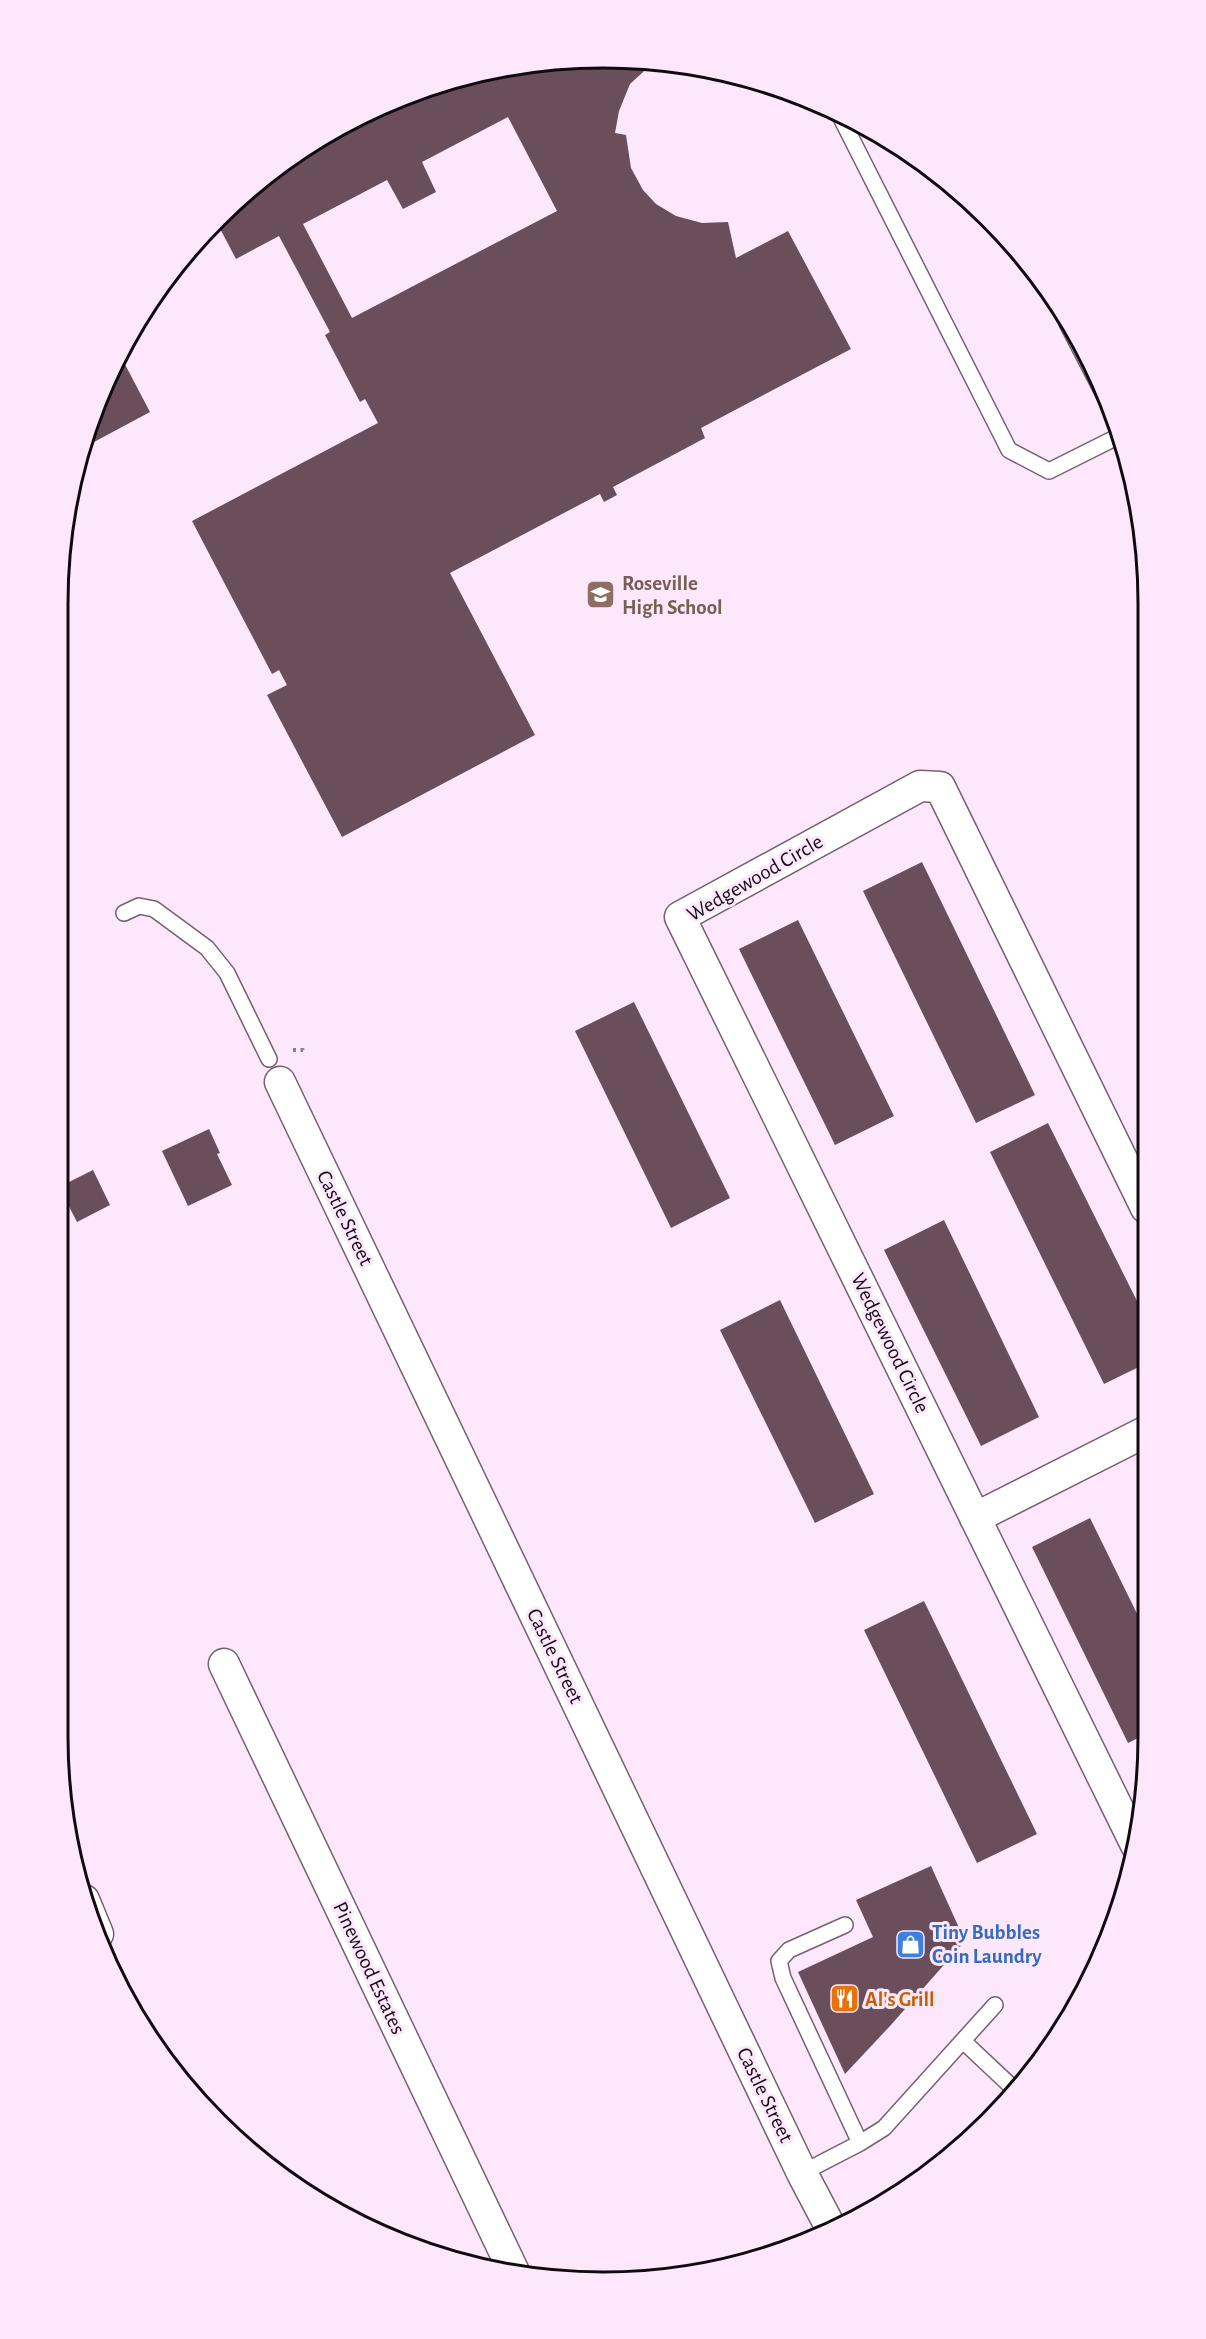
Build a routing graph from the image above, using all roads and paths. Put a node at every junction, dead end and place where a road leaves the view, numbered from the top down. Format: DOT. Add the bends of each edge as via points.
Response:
graph roads {
  1 [pos="845,125"];
  2 [pos="1112,439"];
  3 [pos="124,913"];
  4 [pos="274,1070"];
  5 [pos="1138,1192"];
  6 [pos="1138,1436"];
  7 [pos="975,1518"];
  8 [pos="224,1664"];
  9 [pos="1129,1832"];
  10 [pos="844,1925"];
  11 [pos="995,2005"];
  12 [pos="963,2041"];
  13 [pos="1009,2085"];
  14 [pos="860,2143"];
  15 [pos="802,2173"];
  16 [pos="828,2222"];
  17 [pos="510,2263"];
  1 -- 2 [label="lane" via="1009,450 1049,471"];
  3 -- 4 [label="lane" via="139,906 154,909 207,948 227,973"];
  4 -- 15 [label="street, Castle Street"];
  5 -- 7 [label="street, Wedgewood Circle" via="940,787 920,786 680,917"];
  6 -- 7 [label="street"];
  7 -- 9 [label="street, Wedgewood Circle"];
  8 -- 17 [label="street, Pinewood Estates"];
  10 -- 14 [label="lane" via="789,1950 779,1961 783,1978"];
  11 -- 12 [label="lane"];
  12 -- 13 [label="lane"];
  12 -- 14 [label="lane" via="884,2127"];
  14 -- 15 [label="lane"];
  15 -- 16 [label="street, Castle Street"];
}
